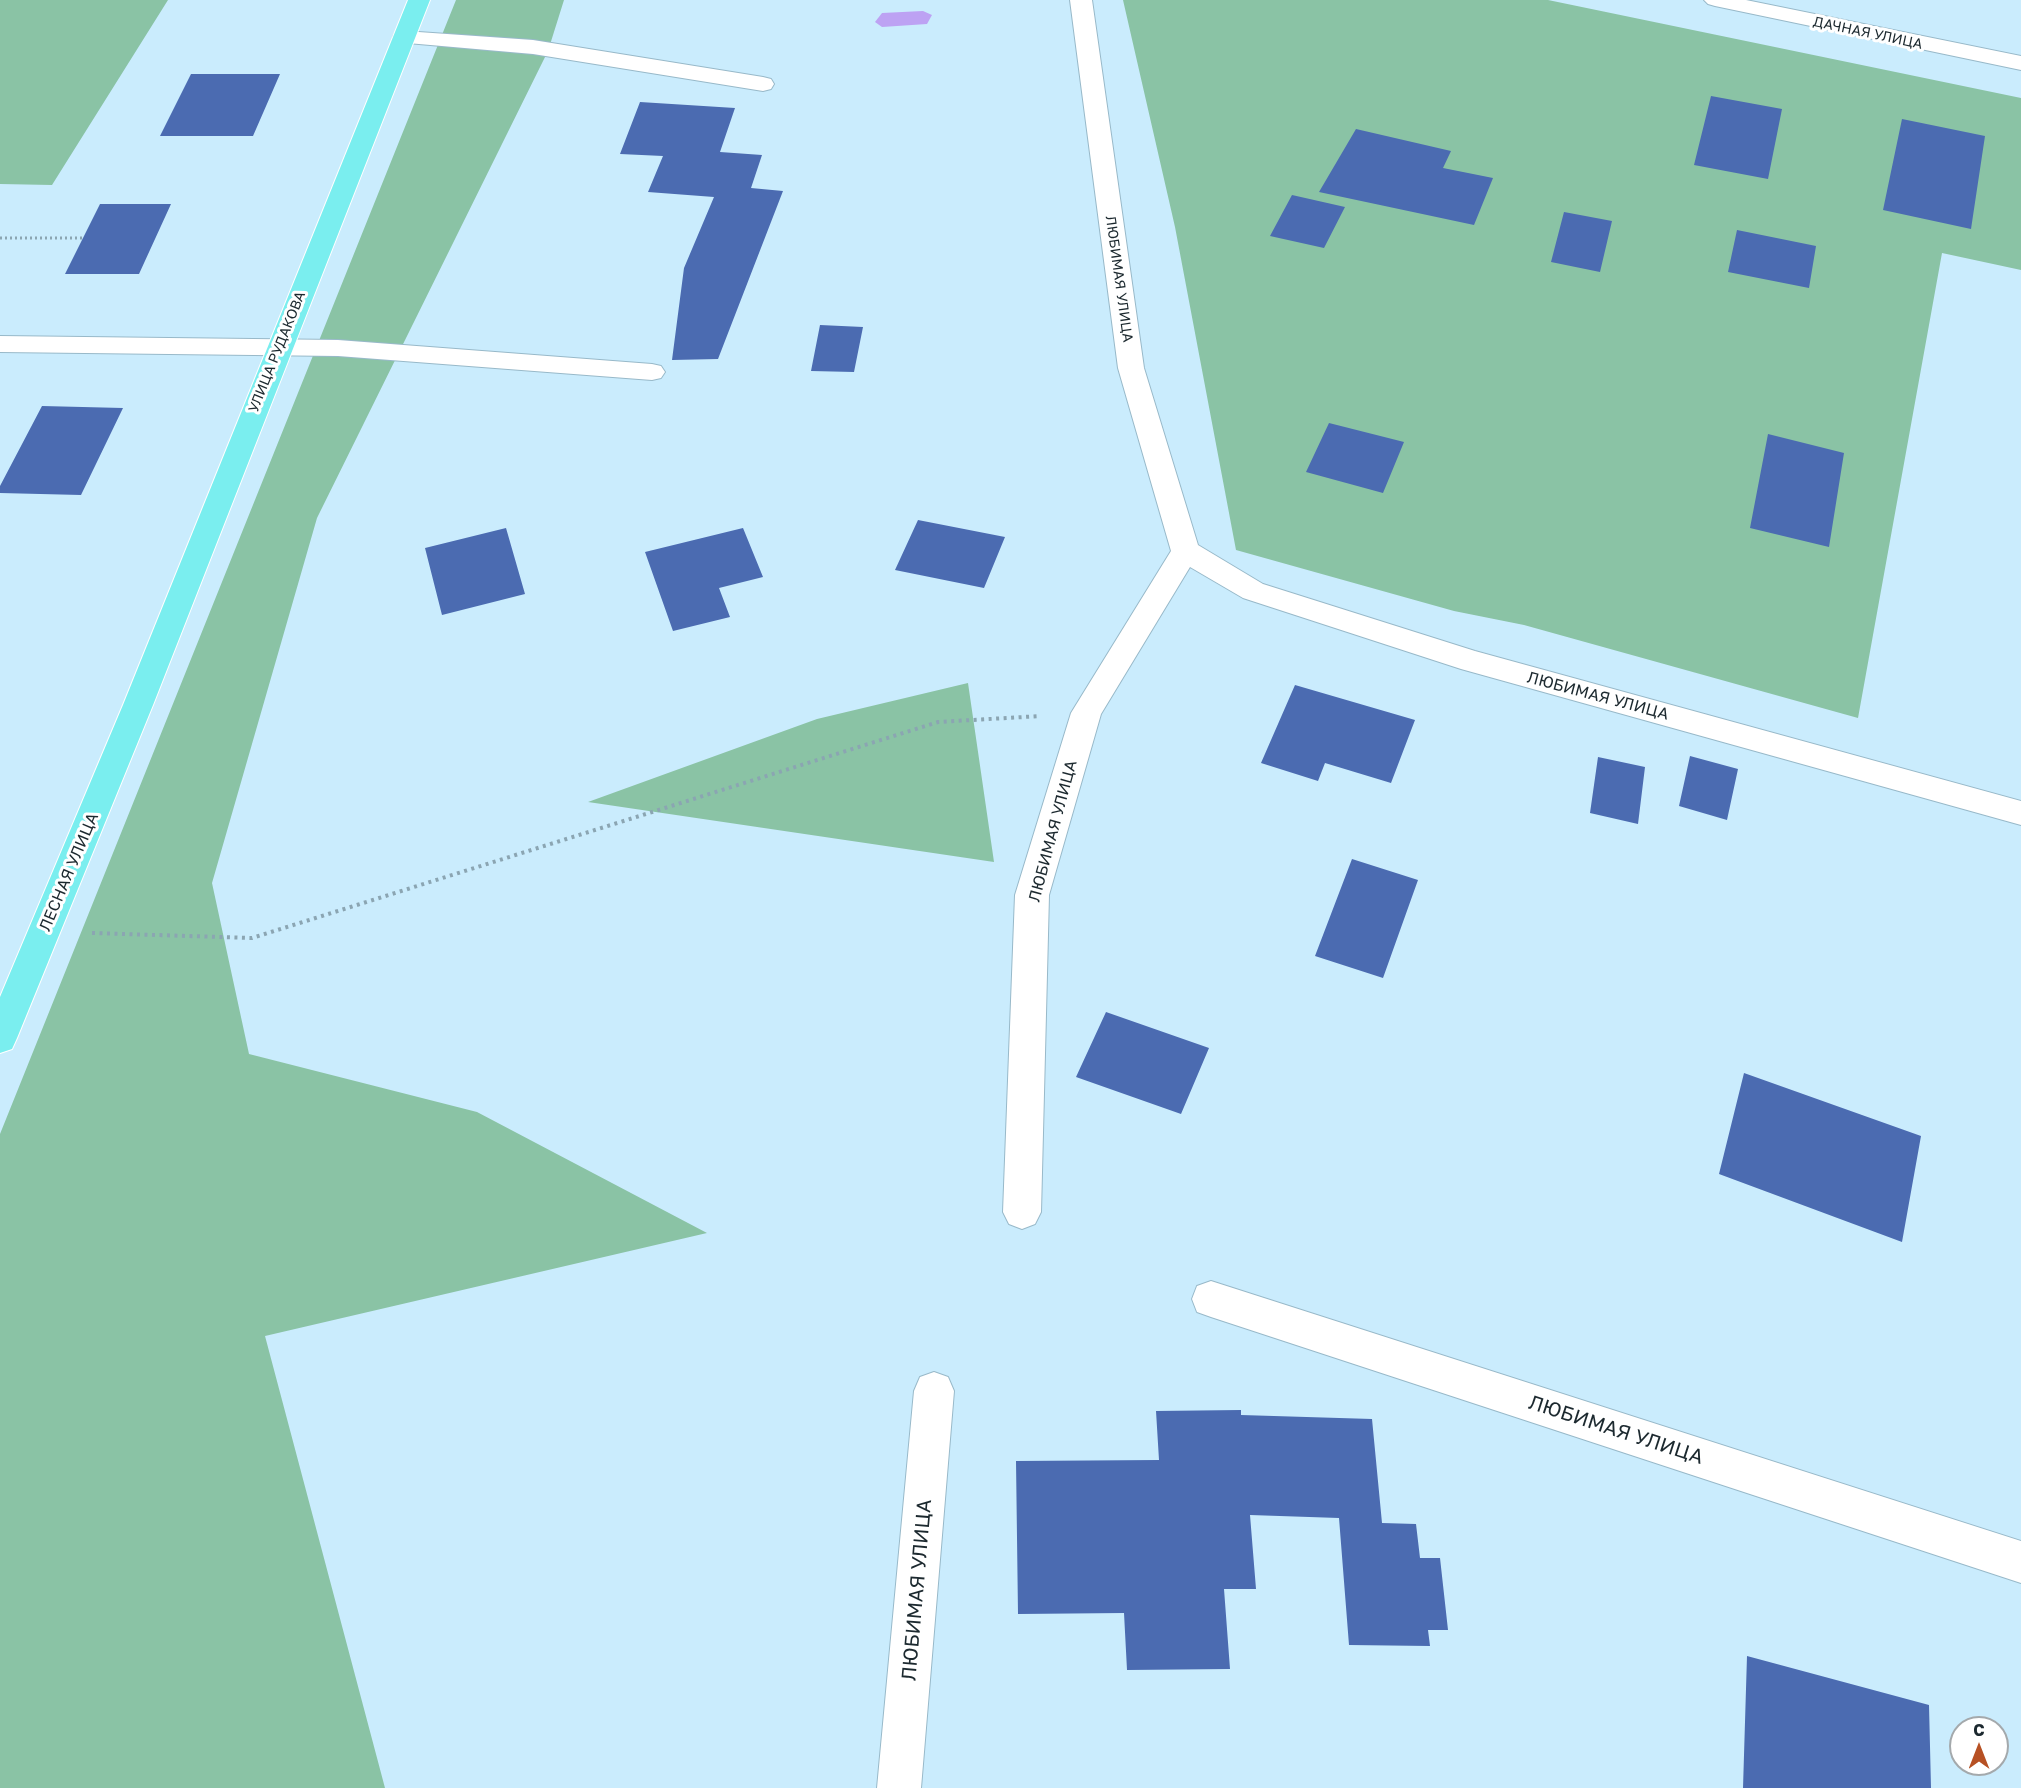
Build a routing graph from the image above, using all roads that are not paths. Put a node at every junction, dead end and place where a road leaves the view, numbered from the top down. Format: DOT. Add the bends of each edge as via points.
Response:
graph roads {
  1 [pos="419,0"];
  2 [pos="1081,0"];
  3 [pos="1716,0"];
  4 [pos="404,37"];
  5 [pos="2021,63"];
  6 [pos="763,84"];
  7 [pos="0,344"];
  8 [pos="279,348"];
  9 [pos="652,372"];
  10 [pos="1185,551"];
  11 [pos="138,705"];
  12 [pos="2021,813"];
  13 [pos="0,1038"];
  14 [pos="1022,1212"];
  15 [pos="1211,1299"];
  16 [pos="934,1391"];
  17 [pos="2021,1562"];
  18 [pos="899,1788"];
  1 -- 4 [label="main road, УЛИЦА РУДАКОВА"];
  2 -- 10 [label="street, ЛЮБИМАЯ УЛИЦА" via="1131,368"];
  3 -- 5 [label="street, ДАЧНАЯ УЛИЦА" via="1843,18"];
  4 -- 6 [label="street" via="533,47"];
  4 -- 8 [label="main road, УЛИЦА РУДАКОВА"];
  7 -- 8 [label="street"];
  8 -- 9 [label="street" via="338,348"];
  8 -- 11 [label="main road, УЛИЦА РУДАКОВА"];
  10 -- 12 [label="street, ЛЮБИМАЯ УЛИЦА" via="1253,591 1472,661"];
  10 -- 14 [label="street, ЛЮБИМАЯ УЛИЦА" via="1086,713 1032,895"];
  11 -- 13 [label="main road, ЛЕСНАЯ УЛИЦА"];
  15 -- 17 [label="street, ЛЮБИМАЯ УЛИЦА"];
  16 -- 18 [label="street, ЛЮБИМАЯ УЛИЦА"];
}
